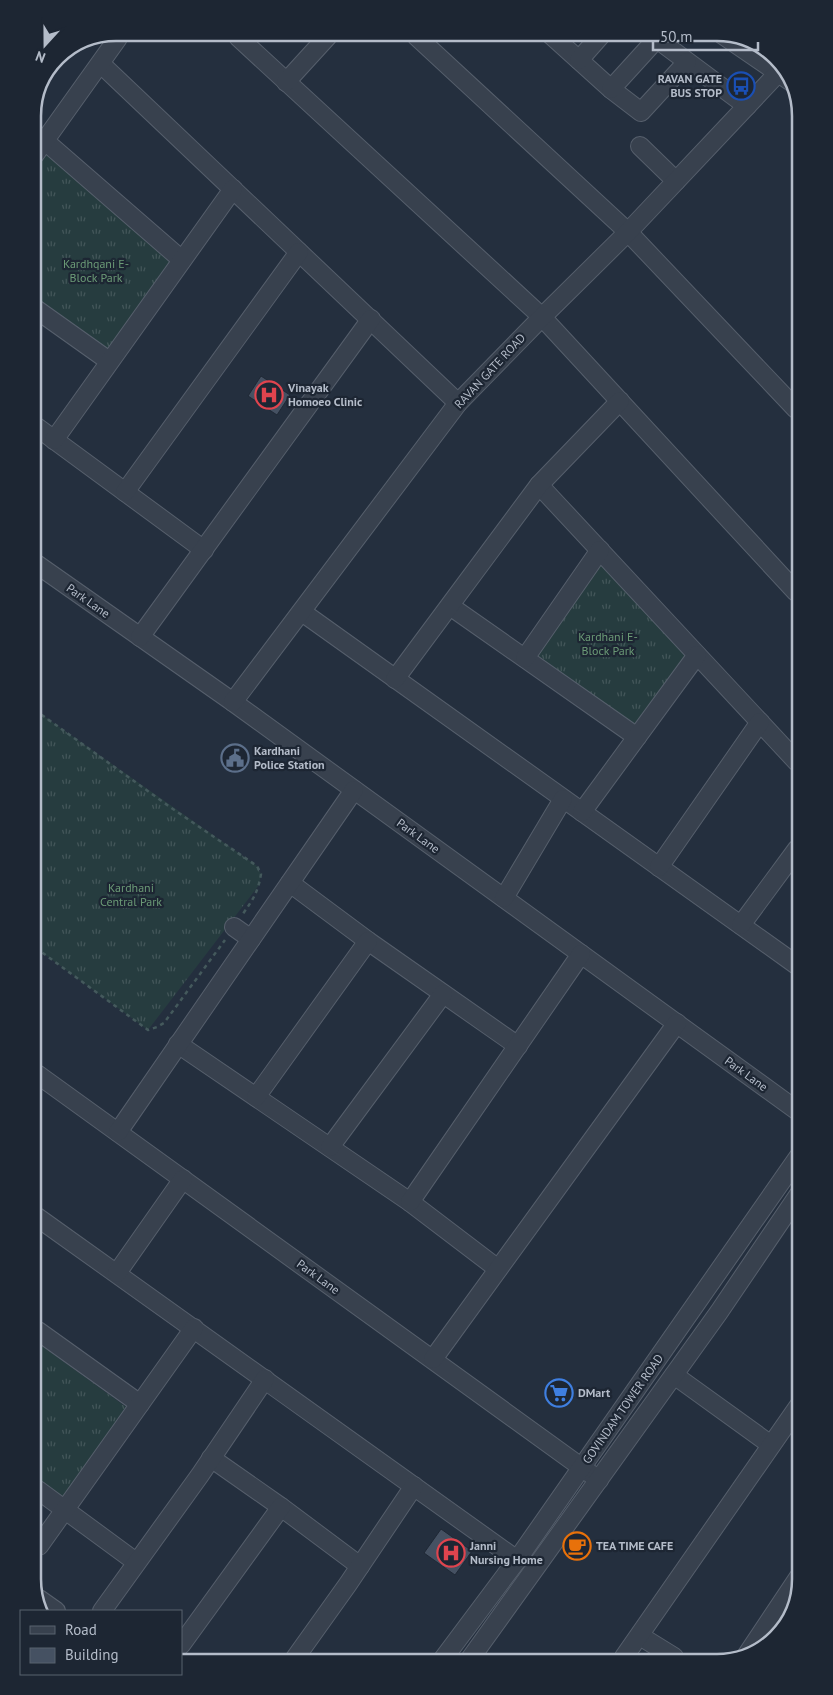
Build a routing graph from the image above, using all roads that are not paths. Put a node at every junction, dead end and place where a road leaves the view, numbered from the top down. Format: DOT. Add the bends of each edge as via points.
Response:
graph roads {
  1 [pos="116,41"];
  2 [pos="242,41"];
  3 [pos="323,41"];
  4 [pos="421,41"];
  5 [pos="558,41"];
  6 [pos="596,41"];
  7 [pos="651,41"];
  8 [pos="663,41"];
  9 [pos="738,44"];
  10 [pos="579,60"];
  11 [pos="688,62"];
  12 [pos="100,64"];
  13 [pos="772,66"];
  14 [pos="778,73"];
  15 [pos="286,82"];
  16 [pos="611,89"];
  17 [pos="747,106"];
  18 [pos="44,141"];
  19 [pos="41,145"];
  20 [pos="640,146"];
  21 [pos="676,181"];
  22 [pos="233,189"];
  23 [pos="628,232"];
  24 [pos="300,252"];
  25 [pos="182,260"];
  26 [pos="41,312"];
  27 [pos="542,316"];
  28 [pos="371,320"];
  29 [pos="109,361"];
  30 [pos="620,401"];
  31 [pos="458,403"];
  32 [pos="792,405"];
  33 [pos="41,430"];
  34 [pos="54,440"];
  35 [pos="539,486"];
  36 [pos="125,492"];
  37 [pos="204,550"];
  38 [pos="600,550"];
  39 [pos="41,568"];
  40 [pos="792,588"];
  41 [pos="450,606"];
  42 [pos="302,612"];
  43 [pos="140,637"];
  44 [pos="697,655"];
  45 [pos="525,658"];
  46 [pos="395,679"];
  47 [pos="234,702"];
  48 [pos="760,722"];
  49 [pos="638,737"];
  50 [pos="792,757"];
  51 [pos="354,790"];
  52 [pos="563,799"];
  53 [pos="582,812"];
  54 [pos="792,856"];
  55 [pos="659,867"];
  56 [pos="290,883"];
  57 [pos="504,898"];
  58 [pos="741,925"];
  59 [pos="234,927"];
  60 [pos="251,939"];
  61 [pos="368,941"];
  62 [pos="581,954"];
  63 [pos="792,962"];
  64 [pos="443,994"];
  65 [pos="677,1024"];
  66 [pos="178,1044"];
  67 [pos="518,1046"];
  68 [pos="41,1077"];
  69 [pos="256,1097"];
  70 [pos="792,1108"];
  71 [pos="118,1132"];
  72 [pos="330,1147"];
  73 [pos="792,1166"];
  74 [pos="183,1179"];
  75 [pos="410,1202"];
  76 [pos="792,1204"];
  77 [pos="41,1220"];
  78 [pos="498,1269"];
  79 [pos="117,1273"];
  80 [pos="194,1328"];
  81 [pos="41,1333"];
  82 [pos="433,1359"];
  83 [pos="674,1375"];
  84 [pos="265,1379"];
  85 [pos="140,1404"];
  86 [pos="792,1415"];
  87 [pos="771,1445"];
  88 [pos="211,1458"];
  89 [pos="582,1467"];
  90 [pos="599,1480"];
  91 [pos="414,1486"];
  92 [pos="41,1492"];
  93 [pos="282,1507"];
  94 [pos="65,1510"];
  95 [pos="41,1542"];
  96 [pos="517,1560"];
  97 [pos="136,1562"];
  98 [pos="360,1566"];
  99 [pos="791,1589"];
  100 [pos="103,1610"];
  101 [pos="640,1636"];
  102 [pos="182,1644"];
  103 [pos="754,1644"];
  104 [pos="298,1654"];
  105 [pos="447,1654"];
  106 [pos="474,1654"];
  107 [pos="626,1654"];
  108 [pos="669,1654"];
  1 -- 12 [label="street"];
  2 -- 15 [label="street"];
  3 -- 15 [label="street"];
  4 -- 23 [label="street"];
  5 -- 10 [label="street"];
  6 -- 10 [label="street"];
  7 -- 16 [label="street"];
  8 -- 11 [label="street"];
  9 -- 13 [label="street"];
  10 -- 16 [label="street"];
  11 -- 16 [label="street" via="642,112"];
  11 -- 17 [label="street"];
  12 -- 18 [label="street"];
  12 -- 22 [label="street"];
  14 -- 17 [label="street, RAVAN GATE ROAD"];
  15 -- 27 [label="street"];
  17 -- 21 [label="street, RAVAN GATE ROAD"];
  18 -- 19 [label="street"];
  18 -- 25 [label="street"];
  20 -- 21 [label="street"];
  21 -- 23 [label="street, RAVAN GATE ROAD"];
  22 -- 24 [label="street"];
  22 -- 25 [label="street"];
  23 -- 27 [label="street, RAVAN GATE ROAD"];
  23 -- 32 [label="street"];
  24 -- 28 [label="street"];
  24 -- 36 [label="street"];
  25 -- 29 [label="street"];
  26 -- 29 [label="street"];
  27 -- 30 [label="street"];
  27 -- 31 [label="street, RAVAN GATE ROAD"];
  28 -- 31 [label="street"];
  28 -- 37 [label="street"];
  29 -- 34 [label="street"];
  30 -- 35 [label="street"];
  30 -- 40 [label="street"];
  31 -- 42 [label="street, RAVAN GATE ROAD"];
  33 -- 34 [label="street"];
  34 -- 36 [label="street"];
  35 -- 38 [label="street"];
  35 -- 41 [label="street"];
  36 -- 37 [label="street"];
  37 -- 43 [label="street"];
  38 -- 44 [label="street"];
  38 -- 45 [label="street"];
  39 -- 43 [label="street, Park Lane"];
  41 -- 45 [label="street"];
  41 -- 46 [label="street"];
  42 -- 46 [label="street"];
  42 -- 47 [label="street, RAVAN GATE ROAD"];
  43 -- 47 [label="street, Park Lane"];
  44 -- 48 [label="street"];
  44 -- 49 [label="street"];
  45 -- 49 [label="street"];
  46 -- 52 [label="street"];
  47 -- 51 [label="street, Park Lane"];
  48 -- 50 [label="street"];
  48 -- 55 [label="street"];
  49 -- 53 [label="street"];
  51 -- 56 [label="street"];
  51 -- 57 [label="street, Park Lane"];
  52 -- 53 [label="street"];
  52 -- 57 [label="street"];
  53 -- 55 [label="street"];
  54 -- 58 [label="street"];
  55 -- 58 [label="street"];
  56 -- 60 [label="street"];
  56 -- 61 [label="street"];
  57 -- 62 [label="street, Park Lane"];
  58 -- 63 [label="street"];
  59 -- 60 [label="street"];
  60 -- 66 [label="street"];
  61 -- 64 [label="street"];
  61 -- 69 [label="street"];
  62 -- 65 [label="street, Park Lane"];
  62 -- 67 [label="street"];
  64 -- 67 [label="street"];
  64 -- 72 [label="street"];
  65 -- 70 [label="street, Park Lane"];
  65 -- 78 [label="street"];
  66 -- 69 [label="street"];
  66 -- 71 [label="street"];
  67 -- 75 [label="street"];
  68 -- 71 [label="street, Park Lane"];
  69 -- 72 [label="street"];
  71 -- 74 [label="street, Park Lane"];
  72 -- 75 [label="street"];
  73 -- 89 [label="street, GOVINDAM TOWER ROAD"];
  74 -- 79 [label="street"];
  74 -- 82 [label="street, Park Lane"];
  75 -- 78 [label="street"];
  76 -- 83 [label="street, GOVINDAM TOWER ROAD"];
  77 -- 79 [label="street"];
  78 -- 82 [label="street"];
  79 -- 80 [label="street"];
  80 -- 84 [label="street"];
  80 -- 85 [label="street"];
  81 -- 85 [label="street"];
  82 -- 89 [label="street, Park Lane"];
  83 -- 87 [label="street"];
  83 -- 90 [label="street, GOVINDAM TOWER ROAD"];
  84 -- 88 [label="street"];
  84 -- 91 [label="street"];
  85 -- 94 [label="street"];
  86 -- 87 [label="street"];
  87 -- 101 [label="street"];
  88 -- 93 [label="street"];
  88 -- 97 [label="street"];
  89 -- 90 [label="street, Park Lane"];
  89 -- 96 [label="street, GOVINDAM TOWER ROAD"];
  90 -- 106 [label="street, GOVINDAM TOWER ROAD"];
  91 -- 96 [label="street"];
  91 -- 98 [label="street"];
  92 -- 94 [label="street"];
  93 -- 98 [label="street"];
  93 -- 102 [label="street"];
  94 -- 95 [label="street"];
  94 -- 97 [label="street"];
  96 -- 105 [label="street, GOVINDAM TOWER ROAD"];
  97 -- 100 [label="street"];
  98 -- 104 [label="street"];
  99 -- 103 [label="street"];
  101 -- 107 [label="street"];
  101 -- 108 [label="street"];
}
